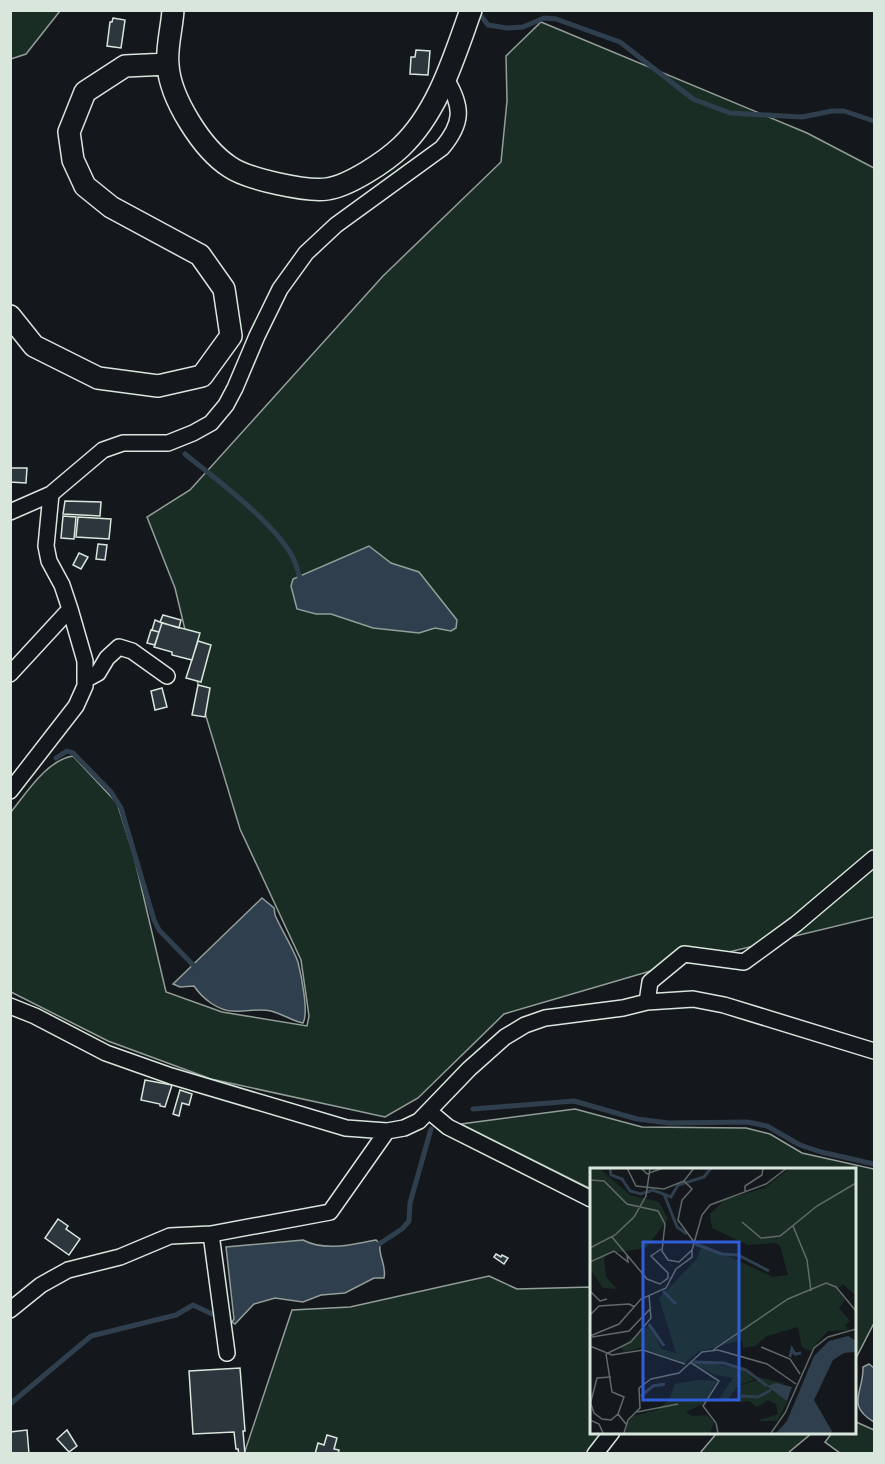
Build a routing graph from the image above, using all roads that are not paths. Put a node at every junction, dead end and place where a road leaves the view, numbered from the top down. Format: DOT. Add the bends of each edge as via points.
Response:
graph roads {
  1 [pos="173,10"];
  2 [pos="471,10"];
  3 [pos="168,64"];
  4 [pos="446,79"];
  5 [pos="10,316"];
  6 [pos="51,494"];
  7 [pos="10,512"];
  8 [pos="70,609"];
  9 [pos="10,674"];
  10 [pos="167,676"];
  11 [pos="84,680"];
  12 [pos="10,791"];
  13 [pos="874,858"];
  14 [pos="647,1002"];
  15 [pos="10,1006"];
  16 [pos="874,1051"];
  17 [pos="430,1112"];
  18 [pos="387,1131"];
  19 [pos="590,1198"];
  20 [pos="212,1234"];
  21 [pos="10,1310"];
  22 [pos="226,1353"];
  23 [pos="610,1434"];
  24 [pos="595,1454"];
  1 -- 3 [label="street"];
  2 -- 4 [label="street"];
  3 -- 4 [label="street" via="172,86 186,117 230,168 278,185 327,189 356,178 402,146"];
  3 -- 5 [label="street" via="125,66 84,92 69,132 73,160 85,186 111,207 200,255 224,289 231,336 202,376 158,386 98,378 34,346"];
  4 -- 6 [label="street" via="456,95 459,118 452,137 336,225 306,253 280,289 235,388 211,423 168,443 123,443 103,450"];
  6 -- 7 [label="street"];
  6 -- 8 [label="street" via="46,546"];
  8 -- 9 [label="street"];
  8 -- 11 [label="street" via="85,661"];
  10 -- 11 [label="street" via="132,651 119,647 98,673"];
  11 -- 12 [label="street" via="75,706"];
  13 -- 14 [label="street" via="744,962 684,954 650,982"];
  14 -- 16 [label="street" via="693,999 724,1005"];
  14 -- 17 [label="street" via="545,1018 525,1025 469,1069"];
  15 -- 18 [label="street" via="106,1053 171,1076 346,1128"];
  17 -- 18 [label="street" via="404,1128"];
  17 -- 19 [label="street" via="448,1127"];
  18 -- 20 [label="street" via="330,1212"];
  20 -- 21 [label="street" via="170,1236 120,1257 68,1270"];
  20 -- 22 [label="street"];
  23 -- 24 [label="street"];
}
